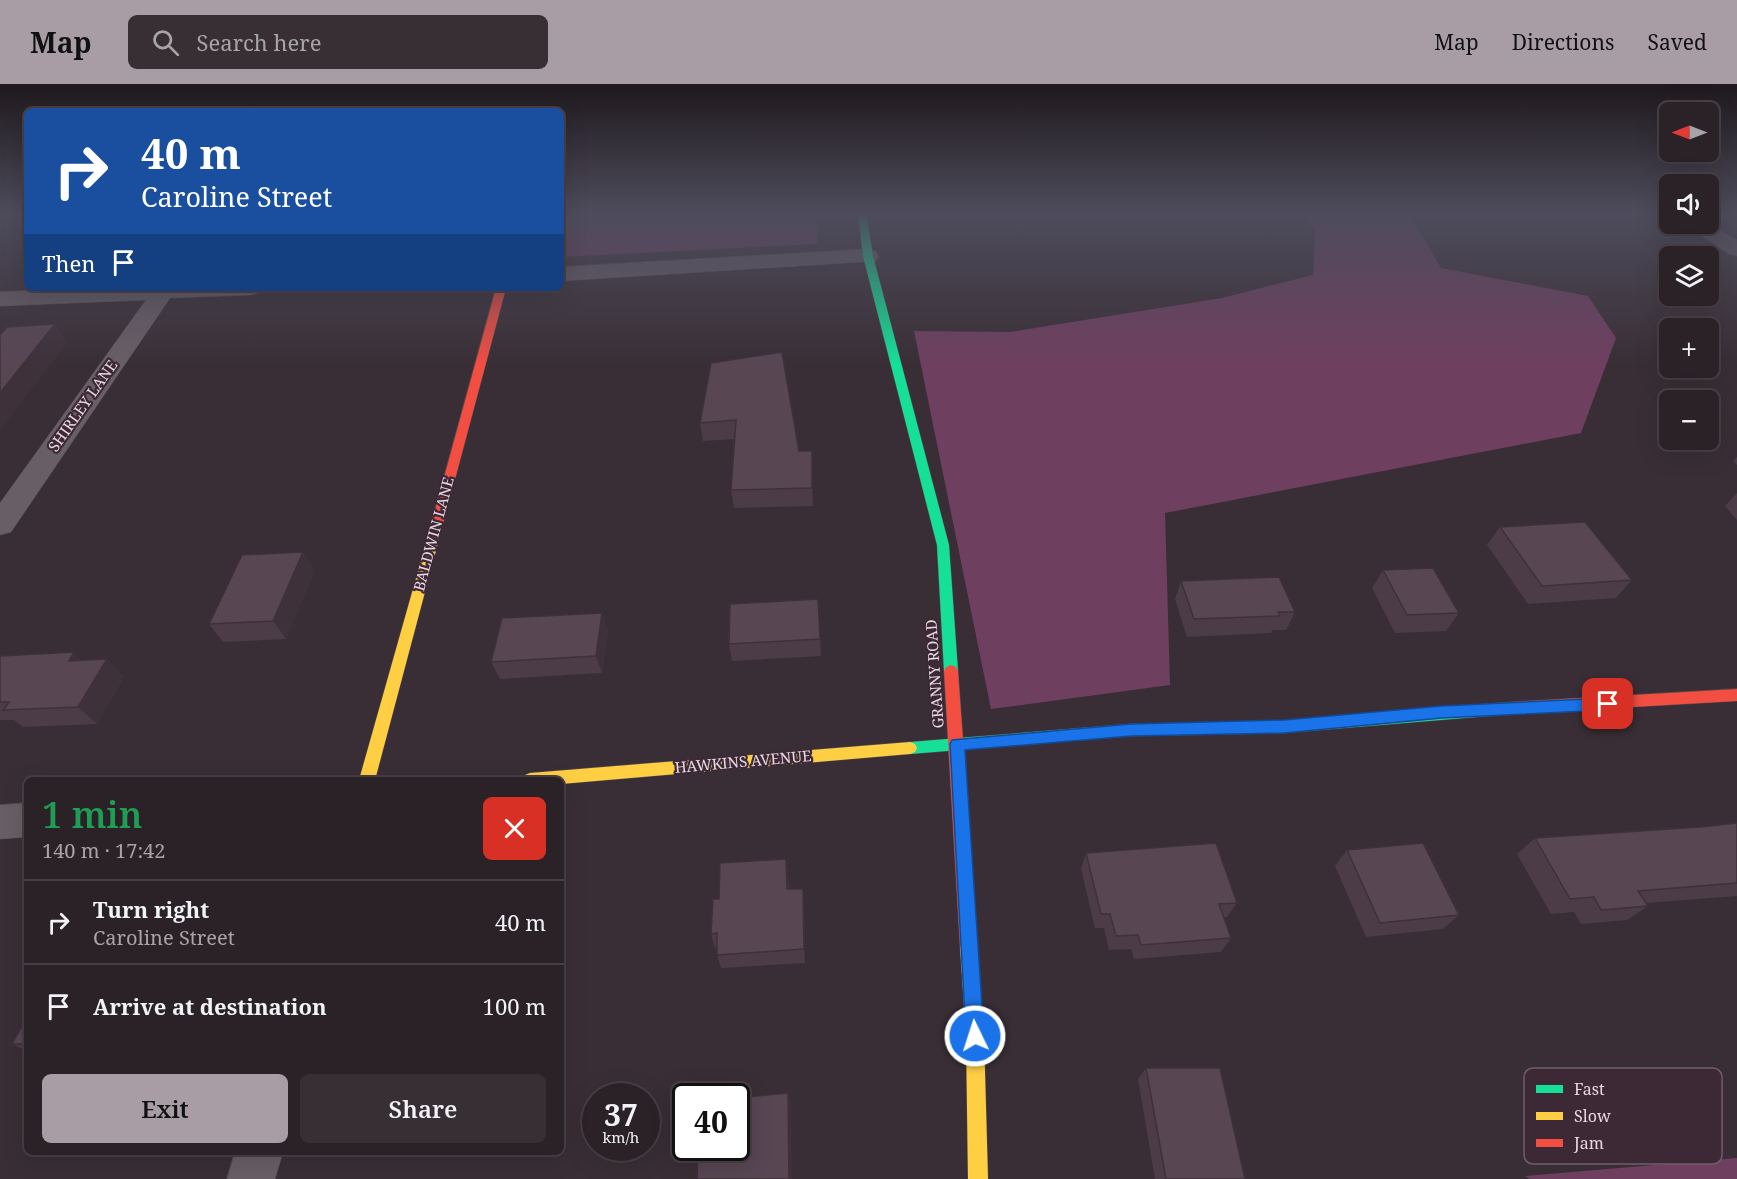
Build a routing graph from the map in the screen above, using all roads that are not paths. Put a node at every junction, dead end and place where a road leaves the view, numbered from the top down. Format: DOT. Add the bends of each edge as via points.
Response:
graph roads {
  1 [pos="747,263"];
  2 [pos="870,263"];
  3 [pos="564,274"];
  4 [pos="147,291"];
  5 [pos="164,291"];
  6 [pos="500,291"];
  7 [pos="0,299"];
  8 [pos="0,525"];
  9 [pos="1737,695"];
  10 [pos="957,744"];
  11 [pos="368,777"];
  12 [pos="564,777"];
  13 [pos="24,820"];
  14 [pos="0,822"];
  15 [pos="258,1155"];
  16 [pos="251,1179"];
  17 [pos="978,1179"];
  1 -- 3 [label="street"];
  2 -- 10 [label="street, GRANNY ROAD" via="943,545"];
  4 -- 7 [label="street"];
  5 -- 8 [label="street, SHIRLEY LANE"];
  6 -- 11 [label="street, BALDWIN LANE"];
  9 -- 10 [label="street, HAWKINS AVENUE" via="1442,712 1284,726 1131,730"];
  10 -- 12 [label="street, HAWKINS AVENUE"];
  10 -- 17 [label="street, GRANNY ROAD" via="975,1036"];
  13 -- 14 [label="street"];
  15 -- 16 [label="street"];
}
